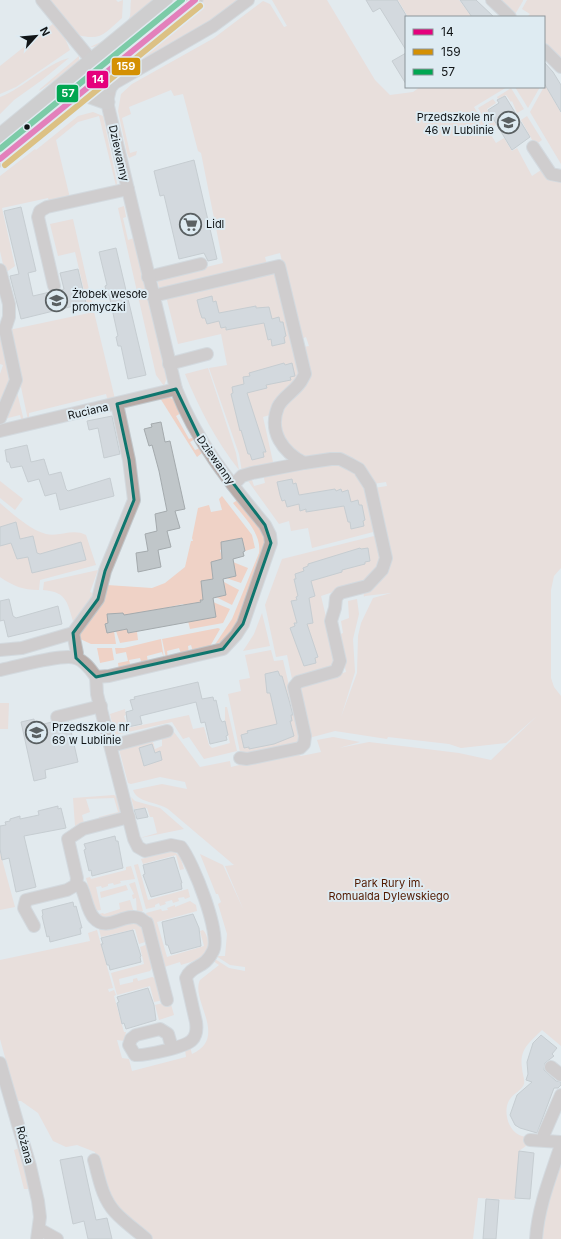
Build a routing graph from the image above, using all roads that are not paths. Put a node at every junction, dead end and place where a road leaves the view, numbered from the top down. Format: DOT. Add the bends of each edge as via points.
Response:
graph roads {
  1 [pos="42,0"];
  2 [pos="165,0"];
  3 [pos="195,0"];
  4 [pos="248,0"];
  5 [pos="492,0"];
  6 [pos="509,16"];
  7 [pos="545,51"];
  8 [pos="92,61"];
  9 [pos="561,67"];
  10 [pos="111,85"];
  11 [pos="81,93"];
  12 [pos="107,102"];
  13 [pos="0,136"];
  14 [pos="533,147"];
  15 [pos="0,159"];
  16 [pos="561,176"];
  17 [pos="128,189"];
  18 [pos="201,264"];
  19 [pos="0,270"];
  20 [pos="148,277"];
  21 [pos="54,286"];
  22 [pos="153,296"];
  23 [pos="207,354"];
  24 [pos="169,364"];
  25 [pos="176,389"];
  26 [pos="117,404"];
  27 [pos="0,418"];
  28 [pos="0,431"];
  29 [pos="304,463"];
  30 [pos="233,485"];
  31 [pos="72,634"];
  32 [pos="0,650"];
  33 [pos="76,658"];
  34 [pos="0,670"];
  35 [pos="96,677"];
  36 [pos="101,706"];
  37 [pos="56,717"];
  38 [pos="167,731"];
  39 [pos="111,746"];
  40 [pos="240,758"];
  41 [pos="129,817"];
  42 [pos="76,885"];
  43 [pos="34,926"];
  44 [pos="167,1000"];
  45 [pos="172,1048"];
  46 [pos="0,1063"];
  47 [pos="551,1067"];
  48 [pos="561,1075"];
  49 [pos="561,1095"];
  50 [pos="544,1134"];
  51 [pos="530,1140"];
  52 [pos="561,1142"];
  53 [pos="561,1146"];
  54 [pos="94,1160"];
  55 [pos="38,1234"];
  56 [pos="57,1239"];
  57 [pos="146,1239"];
  58 [pos="536,1239"];
  1 -- 8 [label="street"];
  2 -- 8 [label="main road"];
  3 -- 11 [label="main road"];
  4 -- 10 [label="street" via="200,35"];
  5 -- 6 [label="street"];
  7 -- 9 [label="street"];
  8 -- 13 [label="main road"];
  10 -- 11 [label="main road"];
  10 -- 12 [label="street"];
  11 -- 12 [label="main road"];
  11 -- 15 [label="main road"];
  12 -- 17 [label="street, Dziewanny"];
  14 -- 16 [label="street" via="551,174"];
  17 -- 20 [label="street, Dziewanny"];
  17 -- 21 [label="street" via="47,207 40,211 38,217"];
  18 -- 20 [label="street"];
  19 -- 27 [label="street" via="9,304 9,318 5,329 16,380"];
  20 -- 22 [label="street, Dziewanny"];
  22 -- 24 [label="street, Dziewanny"];
  22 -- 29 [label="street" via="279,266 305,374 278,406 274,425 279,442 292,457"];
  23 -- 24 [label="street"];
  24 -- 25 [label="street, Dziewanny"];
  25 -- 26 [label="street, Ruciana"];
  25 -- 30 [label="street, Dziewanny" via="201,441"];
  26 -- 28 [label="street, Ruciana"];
  26 -- 31 [label="street" via="129,460 134,500 105,571 98,599"];
  29 -- 30 [label="street" via="242,476"];
  29 -- 40 [label="street" via="340,459 359,469 370,486 386,558 382,570 367,586 340,593 336,598 331,621 340,661 336,671 298,682 294,687 305,736 304,744 300,748 247,760"];
  30 -- 35 [label="street, Dziewanny" via="265,525 271,543 243,624 236,636 223,649"];
  31 -- 32 [label="street" via="22,648"];
  31 -- 33 [label="street"];
  33 -- 34 [label="street" via="63,657"];
  33 -- 35 [label="street" via="85,663"];
  35 -- 36 [label="street"];
  36 -- 37 [label="street"];
  36 -- 39 [label="street"];
  38 -- 39 [label="street" via="156,739"];
  39 -- 41 [label="street"];
  41 -- 42 [label="street" via="83,829 68,839 77,878"];
  41 -- 45 [label="street" via="134,839 138,847 145,851 171,845 182,847 196,874 216,937 215,949 207,962 191,970 186,978 196,1022 196,1034 188,1043"];
  42 -- 43 [label="street" via="67,890 26,900 24,908"];
  42 -- 44 [label="street" via="81,887 96,920 106,924 139,917 147,923"];
  46 -- 55 [label="street, Różana" via="38,1201"];
  47 -- 48 [label="street"];
  49 -- 50 [label="street"];
  51 -- 52 [label="street"];
  53 -- 58 [label="street" via="547,1189"];
  54 -- 57 [label="street" via="108,1203 114,1212"];
  55 -- 56 [label="street, Różana"];
}
